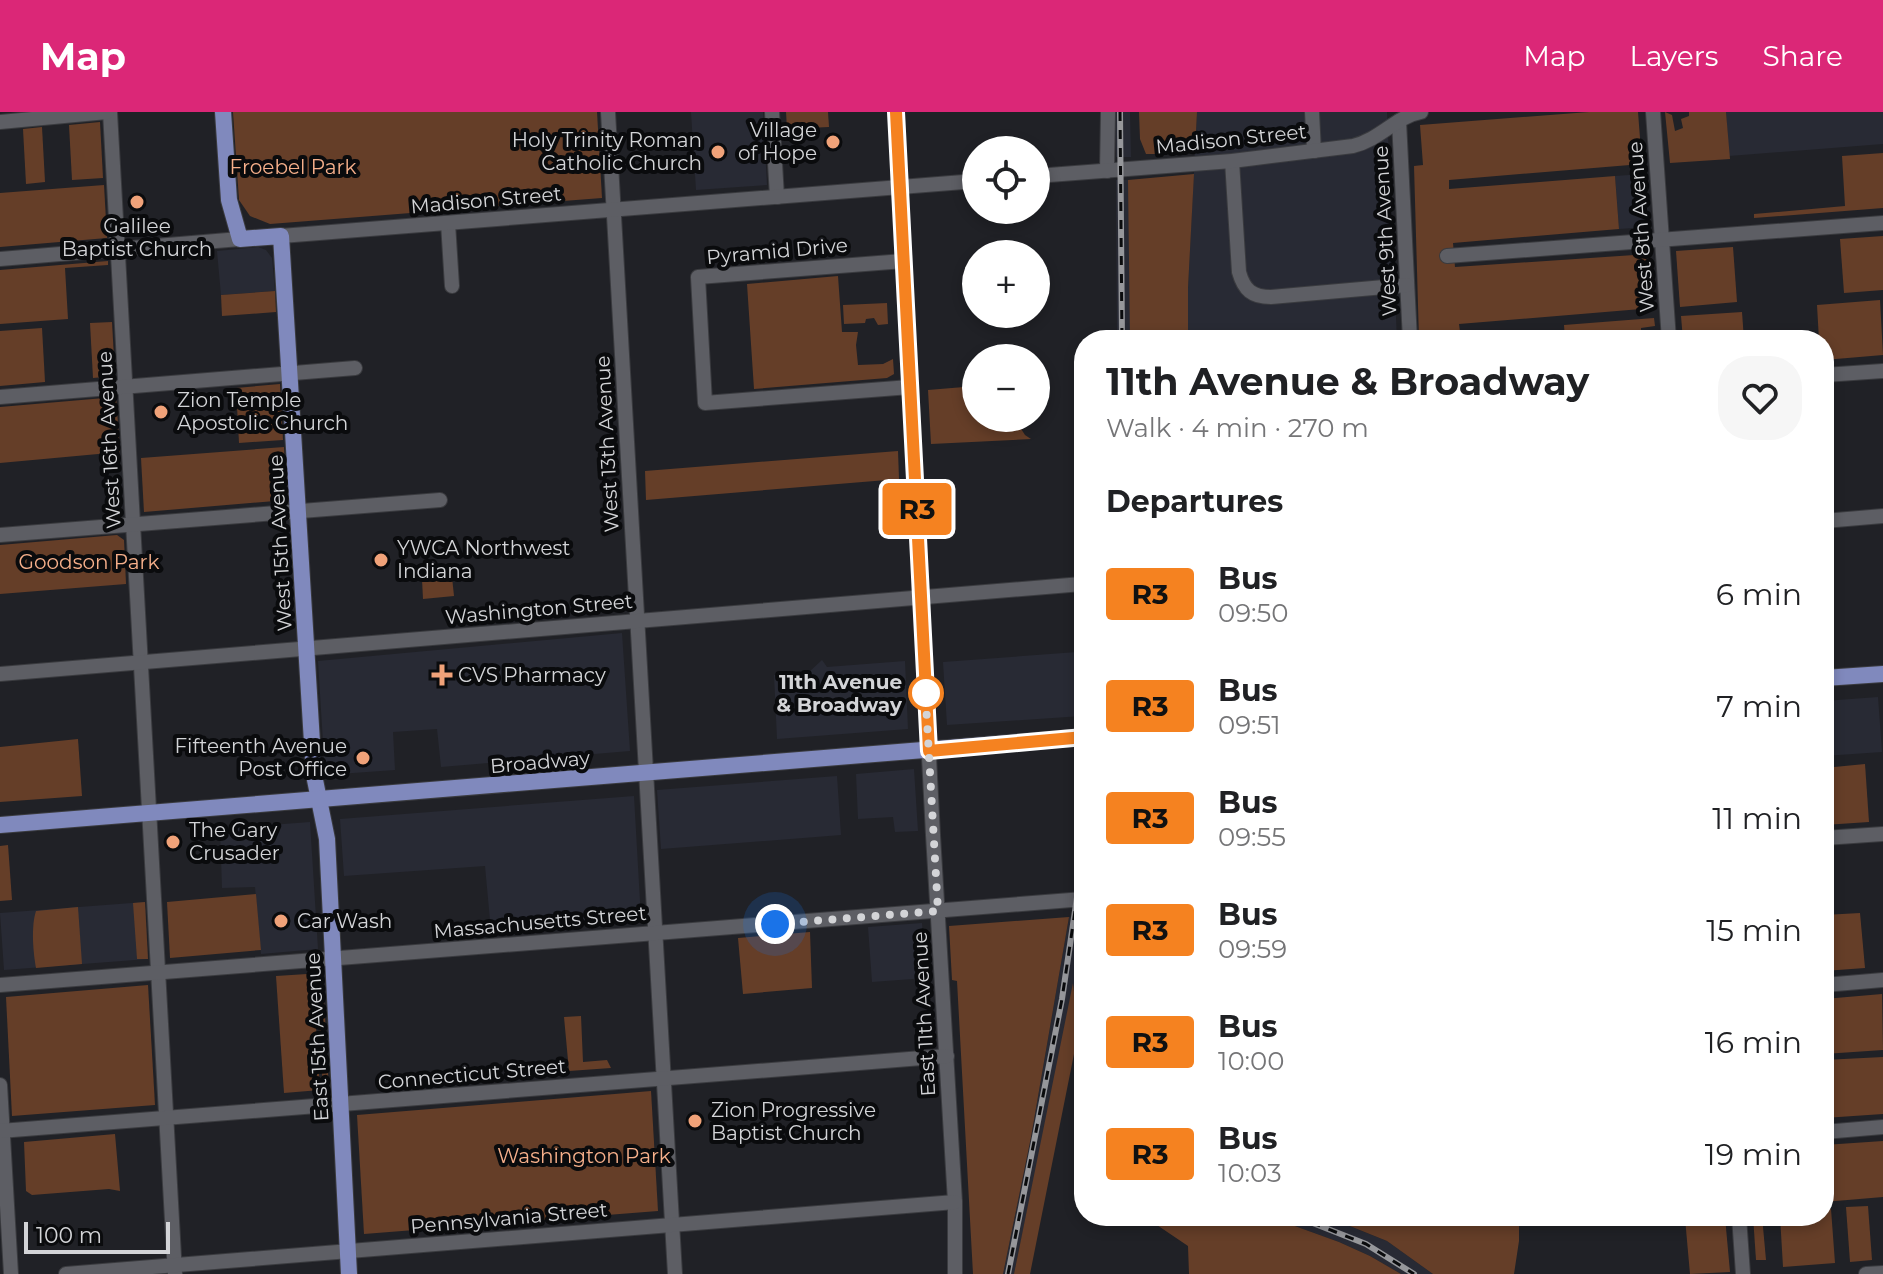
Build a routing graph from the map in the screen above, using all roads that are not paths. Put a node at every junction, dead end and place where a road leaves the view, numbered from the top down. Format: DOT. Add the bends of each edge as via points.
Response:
graph roads {
  1 [pos="108,112"];
  2 [pos="223,112"];
  3 [pos="608,112"];
  4 [pos="772,112"];
  5 [pos="896,112"];
  6 [pos="1108,112"];
  7 [pos="1312,112"];
  8 [pos="1421,112"];
  9 [pos="1653,112"];
  10 [pos="1399,121"];
  11 [pos="0,122"];
  12 [pos="1314,151"];
  13 [pos="1232,161"];
  14 [pos="1107,171"];
  15 [pos="1050,175"];
  16 [pos="962,182"];
  17 [pos="900,187"];
  18 [pos="777,197"];
  19 [pos="614,210"];
  20 [pos="448,223"];
  21 [pos="1883,223"];
  22 [pos="281,236"];
  23 [pos="240,239"];
  24 [pos="1662,241"];
  25 [pos="117,249"];
  26 [pos="1447,256"];
  27 [pos="0,259"];
  28 [pos="904,261"];
  29 [pos="1407,285"];
  30 [pos="452,286"];
  31 [pos="1409,330"];
  32 [pos="1668,330"];
  33 [pos="355,368"];
  34 [pos="1883,371"];
  35 [pos="290,373"];
  36 [pos="1834,374"];
  37 [pos="126,386"];
  38 [pos="910,387"];
  39 [pos="0,397"];
  40 [pos="440,500"];
  41 [pos="299,512"];
  42 [pos="1883,516"];
  43 [pos="1834,520"];
  44 [pos="134,524"];
  45 [pos="0,535"];
  46 [pos="1074,585"];
  47 [pos="921,597"];
  48 [pos="636,621"];
  49 [pos="306,649"];
  50 [pos="141,662"];
  51 [pos="0,674"];
  52 [pos="1883,674"];
  53 [pos="1834,677"];
  54 [pos="1074,738"];
  55 [pos="929,751"];
  56 [pos="645,773"];
  57 [pos="320,799"];
  58 [pos="148,813"];
  59 [pos="0,825"];
  60 [pos="1883,834"];
  61 [pos="1834,837"];
  62 [pos="1074,900"];
  63 [pos="938,911"];
  64 [pos="654,933"];
  65 [pos="333,959"];
  66 [pos="158,973"];
  67 [pos="1883,980"];
  68 [pos="1834,984"];
  69 [pos="0,985"];
  70 [pos="947,1056"];
  71 [pos="663,1079"];
  72 [pos="0,1085"];
  73 [pos="341,1104"];
  74 [pos="166,1118"];
  75 [pos="1883,1127"];
  76 [pos="1,1131"];
  77 [pos="1834,1131"];
  78 [pos="955,1202"];
  79 [pos="672,1224"];
  80 [pos="1740,1226"];
  81 [pos="348,1251"];
  82 [pos="175,1270"];
  83 [pos="1883,1273"];
  84 [pos="11,1274"];
  85 [pos="66,1274"];
  86 [pos="349,1274"];
  87 [pos="675,1274"];
  88 [pos="955,1274"];
  89 [pos="1743,1274"];
  90 [pos="1866,1274"];
  1 -- 11 [label="street"];
  1 -- 25 [label="street, West 16th Avenue"];
  2 -- 23 [label="main road" via="229,200"];
  3 -- 19 [label="street, West 13th Avenue"];
  4 -- 18 [label="street"];
  5 -- 17 [label="street, East 11th Avenue"];
  6 -- 14 [label="street"];
  7 -- 12 [label="street"];
  8 -- 10 [label="street, Madison Street"];
  9 -- 24 [label="street, West 8th Avenue"];
  10 -- 12 [label="street, Madison Street" via="1370,142"];
  10 -- 29 [label="street, West 9th Avenue"];
  12 -- 13 [label="street, Madison Street"];
  13 -- 14 [label="street, Madison Street"];
  13 -- 29 [label="street" via="1239,272 1252,294"];
  14 -- 15 [label="street, Madison Street"];
  16 -- 17 [label="street, Madison Street"];
  17 -- 18 [label="street, Madison Street"];
  17 -- 28 [label="street, East 11th Avenue"];
  18 -- 19 [label="street, Madison Street"];
  19 -- 20 [label="street, Madison Street"];
  19 -- 48 [label="street, West 13th Avenue"];
  20 -- 22 [label="street, Madison Street"];
  20 -- 30 [label="street"];
  21 -- 24 [label="street"];
  22 -- 23 [label="main road, Madison Street"];
  22 -- 35 [label="main road, West 15th Avenue"];
  23 -- 25 [label="street, Madison Street"];
  24 -- 26 [label="street"];
  24 -- 32 [label="street, West 8th Avenue"];
  25 -- 27 [label="street, Madison Street"];
  25 -- 37 [label="street, West 16th Avenue"];
  28 -- 38 [label="street, East 11th Avenue"];
  28 -- 38 [label="street, Pyramid Drive" via="698,277 705,403"];
  29 -- 31 [label="street, West 9th Avenue"];
  33 -- 35 [label="street"];
  34 -- 36 [label="street"];
  35 -- 37 [label="street"];
  35 -- 41 [label="main road, West 15th Avenue"];
  37 -- 39 [label="street"];
  37 -- 44 [label="street, West 16th Avenue"];
  38 -- 47 [label="street, East 11th Avenue"];
  40 -- 41 [label="street"];
  41 -- 44 [label="street"];
  41 -- 49 [label="main road, West 15th Avenue"];
  42 -- 43 [label="street"];
  44 -- 45 [label="street"];
  44 -- 50 [label="street, West 16th Avenue"];
  46 -- 47 [label="street, Washington Street"];
  47 -- 48 [label="street, Washington Street"];
  47 -- 55 [label="street, East 11th Avenue"];
  48 -- 49 [label="street, Washington Street"];
  48 -- 56 [label="street, West 13th Avenue"];
  49 -- 50 [label="street, Washington Street"];
  49 -- 57 [label="main road, West 15th Avenue"];
  50 -- 51 [label="street, Washington Street"];
  50 -- 58 [label="street, West 16th Avenue"];
  52 -- 53 [label="main road"];
  54 -- 55 [label="main road, Broadway"];
  55 -- 56 [label="main road, Broadway"];
  55 -- 63 [label="street, East 11th Avenue"];
  56 -- 57 [label="main road, Broadway"];
  56 -- 64 [label="street, West 13th Avenue"];
  57 -- 58 [label="main road, Broadway"];
  57 -- 65 [label="main road, East 15th Avenue" via="327,835"];
  58 -- 59 [label="main road, Broadway"];
  58 -- 66 [label="street, West 16th Avenue"];
  60 -- 61 [label="street"];
  62 -- 63 [label="street, Massachusetts Street"];
  63 -- 64 [label="street, Massachusetts Street"];
  63 -- 70 [label="street, East 11th Avenue"];
  64 -- 65 [label="street, Massachusetts Street"];
  64 -- 71 [label="street, West 13th Avenue"];
  65 -- 66 [label="street, Massachusetts Street"];
  65 -- 73 [label="main road, East 15th Avenue"];
  66 -- 69 [label="street, Massachusetts Street"];
  66 -- 74 [label="street, West 16th Avenue"];
  67 -- 68 [label="street"];
  70 -- 71 [label="street, Connecticut Street"];
  70 -- 78 [label="street, East 11th Avenue"];
  71 -- 73 [label="street, Connecticut Street"];
  71 -- 79 [label="street, West 13th Avenue"];
  72 -- 76 [label="street"];
  73 -- 74 [label="street, Connecticut Street"];
  73 -- 81 [label="main road, East 15th Avenue"];
  74 -- 76 [label="street, Connecticut Street"];
  74 -- 82 [label="street, West 16th Avenue"];
  75 -- 77 [label="street"];
  76 -- 84 [label="street"];
  78 -- 79 [label="street, Pennsylvania Street"];
  78 -- 88 [label="street, East 11th Avenue"];
  79 -- 81 [label="street, Pennsylvania Street"];
  79 -- 87 [label="street, West 13th Avenue"];
  80 -- 89 [label="street"];
  81 -- 82 [label="street, Pennsylvania Street"];
  81 -- 86 [label="main road, East 15th Avenue"];
  82 -- 85 [label="street, Pennsylvania Street"];
  83 -- 90 [label="street"];
}
